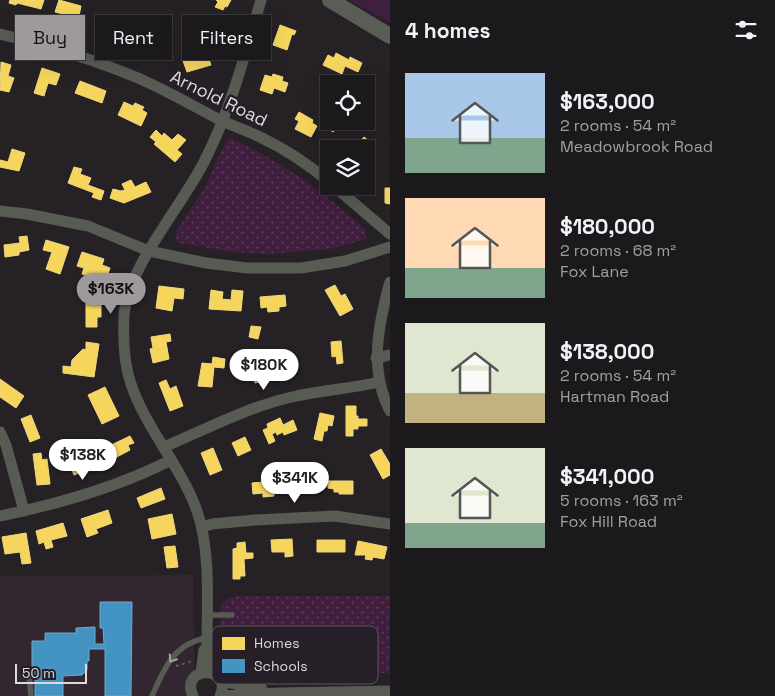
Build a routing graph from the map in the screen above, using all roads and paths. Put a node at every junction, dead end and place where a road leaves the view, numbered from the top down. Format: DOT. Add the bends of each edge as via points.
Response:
graph roads {
  1 [pos="261,0"];
  2 [pos="330,0"];
  3 [pos="0,34"];
  4 [pos="390,36"];
  5 [pos="222,121"];
  6 [pos="320,174"];
  7 [pos="344,195"];
  8 [pos="0,211"];
  9 [pos="390,234"];
  10 [pos="390,247"];
  11 [pos="149,251"];
  12 [pos="390,282"];
  13 [pos="390,355"];
  14 [pos="376,358"];
  15 [pos="379,382"];
  16 [pos="390,411"];
  17 [pos="0,432"];
  18 [pos="164,447"];
  19 [pos="171,460"];
  20 [pos="24,511"];
  21 [pos="0,516"];
  22 [pos="390,524"];
  23 [pos="202,527"];
  24 [pos="207,615"];
  25 [pos="232,615"];
  26 [pos="207,642"];
  27 [pos="212,658"];
  28 [pos="197,660"];
  29 [pos="174,666"];
  30 [pos="201,673"];
  31 [pos="29,674"];
  32 [pos="212,676"];
  33 [pos="244,684"];
  34 [pos="390,690"];
  35 [pos="278,693"];
  36 [pos="336,694"];
  37 [pos="31,696"];
  38 [pos="152,696"];
  39 [pos="193,696"];
  40 [pos="221,696"];
  1 -- 5 [label="street" via="236,89"];
  2 -- 4 [label="main road"];
  3 -- 5 [label="street, Arnold Road" via="96,61 140,79"];
  5 -- 6 [label="street, Arnold Road" via="286,150"];
  5 -- 11 [label="street" via="193,183"];
  7 -- 9 [label="street"];
  8 -- 11 [label="street" via="88,226"];
  10 -- 11 [label="street" via="345,261 301,268 247,268"];
  11 -- 18 [label="street" via="131,287 124,315 126,362 131,384"];
  12 -- 14 [label="street"];
  13 -- 14 [label="street"];
  14 -- 15 [label="street"];
  15 -- 16 [label="street"];
  15 -- 18 [label="street" via="292,397 261,406"];
  17 -- 20 [label="street"];
  18 -- 19 [label="street"];
  19 -- 20 [label="street" via="72,499"];
  19 -- 23 [label="street" via="189,491"];
  20 -- 21 [label="street"];
  22 -- 23 [label="street" via="335,516 255,520"];
  23 -- 24 [label="street"];
  24 -- 25 [label="lane"];
  24 -- 26 [label="street"];
  26 -- 27 [label="street"];
  26 -- 30 [label="street"];
  26 -- 38 [label="lane, one-way" via="188,643 174,654"];
  28 -- 29 [label="path"];
  30 -- 32 [label="street"];
  30 -- 39 [label="street" via="192,681"];
  31 -- 37 [label="lane"];
  33 -- 35 [label="street"];
  34 -- 36 [label="street"];
  35 -- 36 [label="street"];
  35 -- 40 [label="street"];
}
